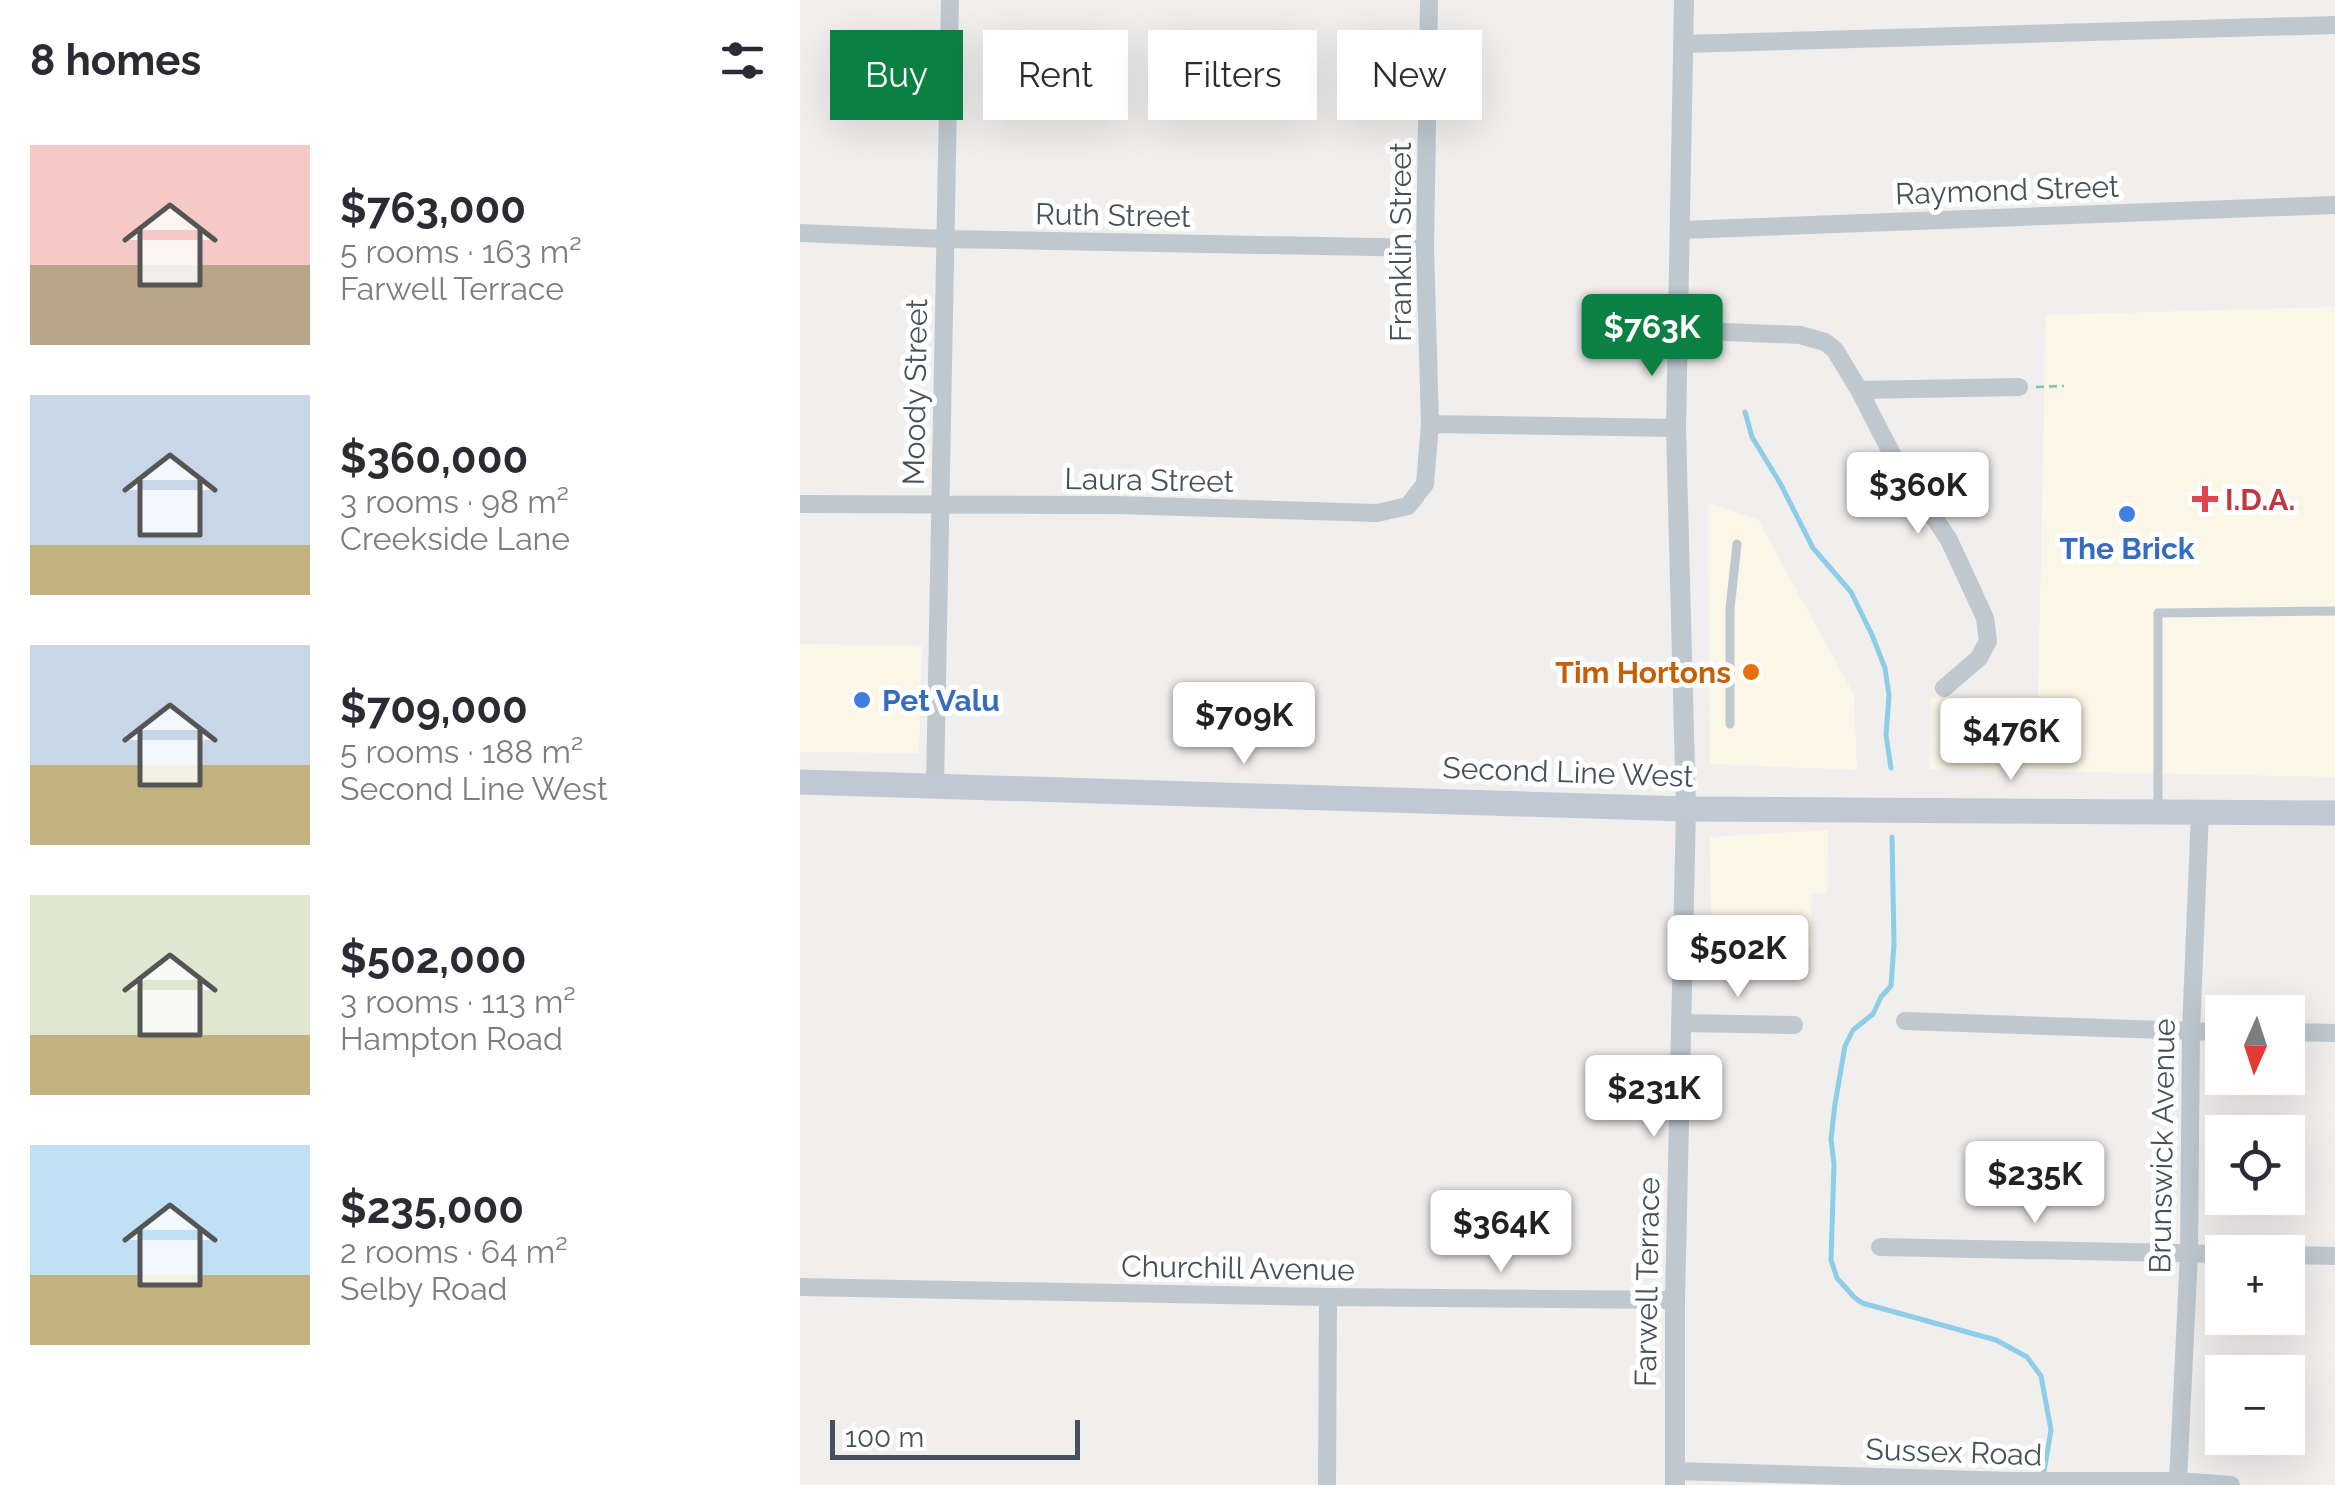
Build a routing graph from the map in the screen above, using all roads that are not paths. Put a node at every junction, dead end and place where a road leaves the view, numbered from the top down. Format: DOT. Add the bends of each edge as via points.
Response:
graph roads {
  1 [pos="950,0"];
  2 [pos="1429,0"];
  3 [pos="1684,0"];
  4 [pos="2335,24"];
  5 [pos="1683,44"];
  6 [pos="2335,206"];
  7 [pos="1681,230"];
  8 [pos="800,234"];
  9 [pos="945,239"];
  10 [pos="1425,248"];
  11 [pos="1677,330"];
  12 [pos="2019,387"];
  13 [pos="1859,390"];
  14 [pos="1430,424"];
  15 [pos="1676,428"];
  16 [pos="800,504"];
  17 [pos="941,506"];
  18 [pos="1737,544"];
  19 [pos="2335,611"];
  20 [pos="1944,688"];
  21 [pos="1730,724"];
  22 [pos="800,782"];
  23 [pos="935,785"];
  24 [pos="1686,808"];
  25 [pos="2158,812"];
  26 [pos="2200,812"];
  27 [pos="2335,813"];
  28 [pos="1905,1022"];
  29 [pos="1682,1023"];
  30 [pos="1794,1024"];
  31 [pos="2191,1032"];
  32 [pos="2205,1032"];
  33 [pos="2305,1032"];
  34 [pos="2335,1033"];
  35 [pos="1880,1246"];
  36 [pos="2190,1253"];
  37 [pos="2205,1253"];
  38 [pos="2305,1255"];
  39 [pos="2335,1256"];
  40 [pos="800,1287"];
  41 [pos="1328,1297"];
  42 [pos="1675,1300"];
  43 [pos="1675,1478"];
  44 [pos="2178,1483"];
  45 [pos="1327,1485"];
  46 [pos="2231,1485"];
  1 -- 9 [label="street, Moody Street"];
  2 -- 10 [label="street, Franklin Street"];
  3 -- 5 [label="street, Farwell Terrace"];
  4 -- 5 [label="street"];
  5 -- 7 [label="street, Farwell Terrace"];
  6 -- 7 [label="street, Raymond Street"];
  7 -- 11 [label="street, Farwell Terrace"];
  8 -- 9 [label="street, Ruth Street"];
  9 -- 10 [label="street, Ruth Street"];
  9 -- 17 [label="street, Moody Street"];
  10 -- 14 [label="street, Franklin Street"];
  11 -- 13 [label="street" via="1825,342"];
  11 -- 15 [label="street, Farwell Terrace"];
  12 -- 13 [label="street"];
  13 -- 20 [label="street" via="1949,540 1985,618 1988,641 1979,658"];
  14 -- 15 [label="street"];
  14 -- 17 [label="street, Laura Street" via="1425,484 1408,506 1377,513"];
  15 -- 24 [label="street, Farwell Terrace"];
  16 -- 17 [label="street, Laura Street"];
  17 -- 23 [label="street, Moody Street"];
  18 -- 21 [label="lane"];
  19 -- 25 [label="lane" via="2158,613"];
  22 -- 23 [label="main road, Second Line West"];
  23 -- 24 [label="main road, Second Line West"];
  24 -- 25 [label="main road, Second Line West"];
  24 -- 29 [label="street, Farwell Terrace"];
  25 -- 26 [label="main road, Second Line West"];
  26 -- 27 [label="main road, Second Line West"];
  26 -- 31 [label="street, Brunswick Avenue"];
  28 -- 31 [label="street"];
  29 -- 30 [label="street"];
  29 -- 42 [label="street, Farwell Terrace"];
  31 -- 32 [label="street"];
  31 -- 36 [label="street, Brunswick Avenue"];
  33 -- 34 [label="street"];
  35 -- 36 [label="street"];
  36 -- 37 [label="street"];
  36 -- 44 [label="street, Brunswick Avenue"];
  38 -- 39 [label="street"];
  40 -- 41 [label="street, Churchill Avenue"];
  41 -- 42 [label="street, Churchill Avenue"];
  41 -- 45 [label="street"];
  42 -- 43 [label="street, Farwell Terrace"];
  43 -- 44 [label="street, Sussex Road"];
  44 -- 46 [label="street, Sussex Road"];
}
